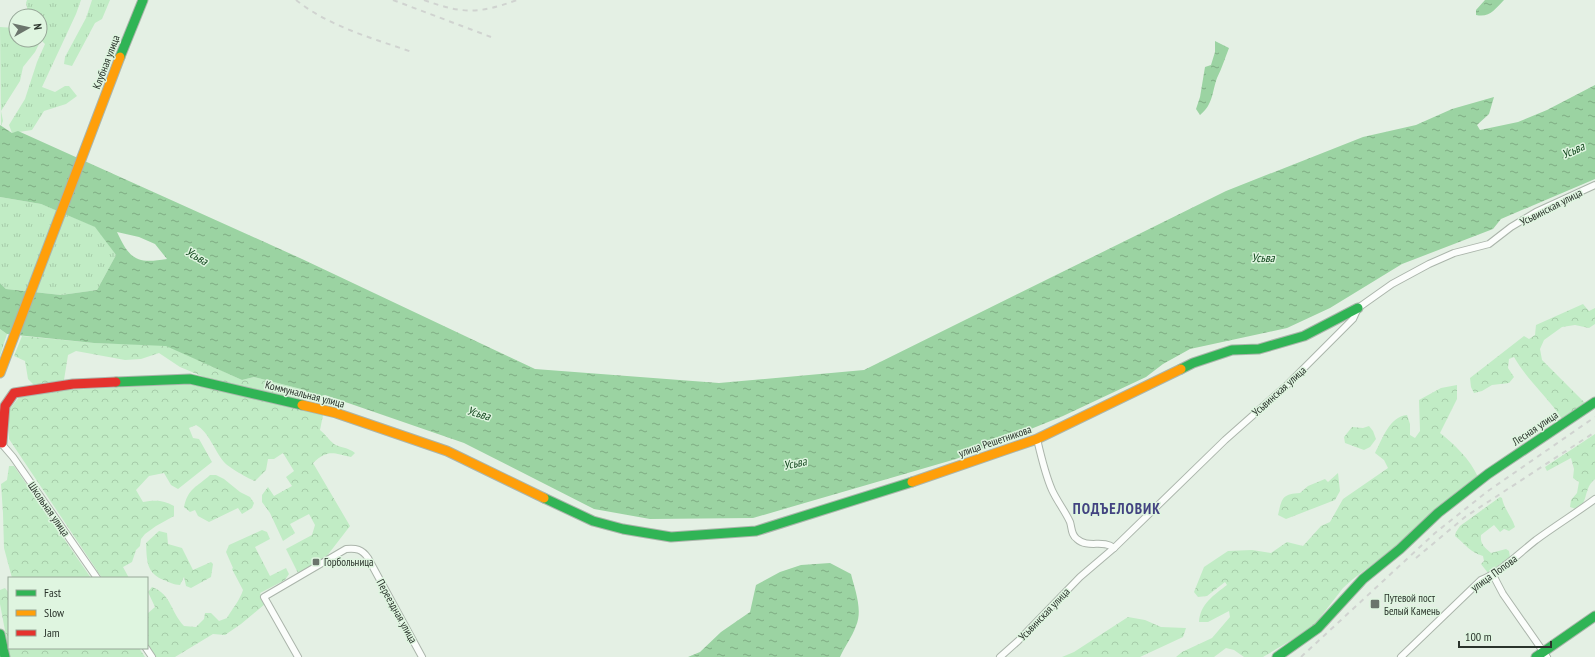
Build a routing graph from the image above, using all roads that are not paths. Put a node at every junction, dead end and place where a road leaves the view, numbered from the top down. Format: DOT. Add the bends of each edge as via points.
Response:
graph roads {
  1 [pos="142,0"];
  2 [pos="1595,185"];
  3 [pos="1358,308"];
  4 [pos="1,372"];
  5 [pos="1595,402"];
  6 [pos="1037,439"];
  7 [pos="1,442"];
  8 [pos="1595,499"];
  9 [pos="623,529"];
  10 [pos="1114,548"];
  11 [pos="1493,575"];
  12 [pos="96,577"];
  13 [pos="1595,616"];
  14 [pos="0,634"];
  15 [pos="1543,655"];
  16 [pos="5,657"];
  17 [pos="298,657"];
  18 [pos="422,657"];
  19 [pos="1000,657"];
  20 [pos="1277,657"];
  21 [pos="1401,657"];
  1 -- 4 [label="street, Клубная улица"];
  2 -- 3 [label="street, Усьвинская улица" via="1536,212 1489,244 1454,253 1429,264 1392,284"];
  3 -- 6 [label="street, улица Решетникова" via="1304,336 1259,349 1232,350 1192,363"];
  3 -- 10 [label="street, Усьвинская улица" via="1353,319 1286,386 1225,440"];
  5 -- 20 [label="street, Лесная улица" via="1488,474 1438,513 1363,579 1318,628"];
  6 -- 9 [label="street, улица Решетникова" via="885,491 756,531 671,537"];
  6 -- 10 [label="street" via="1052,490 1073,535 1085,545 1104,544"];
  7 -- 9 [label="street, Коммунальная улица" via="5,406 14,392 72,384 190,379 336,413 447,451 593,521"];
  7 -- 12 [label="street, Школьная улица"];
  8 -- 11 [label="street, улица Попова" via="1534,541"];
  10 -- 19 [label="street, Усьвинская улица" via="1080,577"];
  11 -- 15 [label="street"];
  11 -- 21 [label="street, улица Попова" via="1481,580"];
  13 -- 15 [label="street"];
  14 -- 16 [label="street"];
  17 -- 18 [label="street, Переездная улица" via="264,597 346,549 356,548 368,558"];
}
